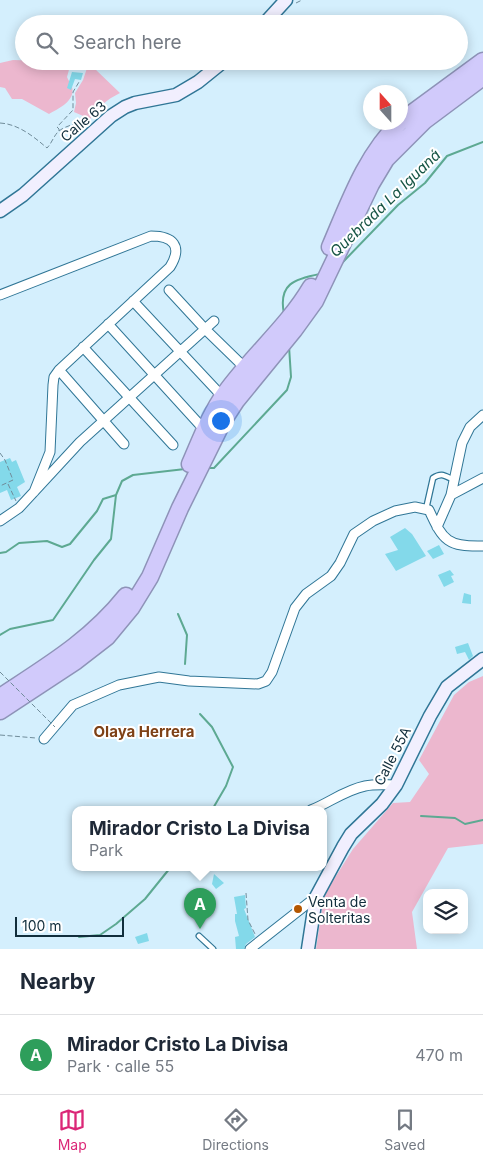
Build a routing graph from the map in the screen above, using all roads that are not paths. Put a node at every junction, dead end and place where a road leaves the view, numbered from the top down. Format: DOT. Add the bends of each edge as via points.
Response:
graph roads {
  1 [pos="286,0"];
  2 [pos="272,15"];
  3 [pos="483,61"];
  4 [pos="213,70"];
  5 [pos="483,77"];
  6 [pos="408,116"];
  7 [pos="392,130"];
  8 [pos="0,211"];
  9 [pos="336,246"];
  10 [pos="169,290"];
  11 [pos="0,295"];
  12 [pos="133,301"];
  13 [pos="214,321"];
  14 [pos="108,324"];
  15 [pos="205,329"];
  16 [pos="83,347"];
  17 [pos="180,352"];
  18 [pos="242,365"];
  19 [pos="59,370"];
  20 [pos="155,376"];
  21 [pos="220,394"];
  22 [pos="130,399"];
  23 [pos="483,415"];
  24 [pos="104,422"];
  25 [pos="200,425"];
  26 [pos="124,444"];
  27 [pos="172,445"];
  28 [pos="483,478"];
  29 [pos="454,480"];
  30 [pos="34,492"];
  31 [pos="450,495"];
  32 [pos="177,506"];
  33 [pos="426,509"];
  34 [pos="0,521"];
  35 [pos="437,526"];
  36 [pos="483,546"];
  37 [pos="483,659"];
  38 [pos="0,697"];
  39 [pos="0,711"];
  40 [pos="44,739"];
  41 [pos="396,785"];
  42 [pos="319,806"];
  43 [pos="316,897"];
  44 [pos="199,936"];
  45 [pos="213,949"];
  46 [pos="250,949"];
  47 [pos="308,949"];
  1 -- 2 [label="street"];
  3 -- 6 [label="highway"];
  4 -- 8 [label="street, Calle 63" via="176,95 135,102 111,116 23,195"];
  5 -- 9 [label="highway" via="424,121 386,159"];
  7 -- 9 [label="highway" via="367,164"];
  9 -- 32 [label="highway" via="306,295 218,404 204,431"];
  10 -- 15 [label="street"];
  11 -- 12 [label="street" via="151,236 163,236 173,242 176,258"];
  12 -- 14 [label="street"];
  12 -- 17 [label="street"];
  13 -- 15 [label="street"];
  14 -- 16 [label="street"];
  14 -- 20 [label="street"];
  15 -- 17 [label="street"];
  15 -- 18 [label="street"];
  16 -- 19 [label="street"];
  16 -- 22 [label="street"];
  17 -- 20 [label="street"];
  17 -- 21 [label="street"];
  19 -- 24 [label="street"];
  19 -- 30 [label="street" via="53,382 50,452"];
  20 -- 22 [label="street"];
  20 -- 25 [label="street"];
  22 -- 24 [label="street"];
  22 -- 27 [label="street"];
  23 -- 29 [label="street" via="470,427 462,443"];
  24 -- 26 [label="street"];
  24 -- 30 [label="street" via="80,442"];
  28 -- 31 [label="street"];
  29 -- 31 [label="street"];
  29 -- 33 [label="lane" via="439,474 433,478"];
  30 -- 34 [label="street"];
  31 -- 35 [label="street"];
  32 -- 38 [label="highway" via="128,594 115,610 70,651"];
  32 -- 39 [label="highway" via="141,593 107,637"];
  33 -- 35 [label="street"];
  33 -- 40 [label="street" via="395,510 354,534 331,576 306,594 295,608 266,681 258,684 159,677 119,685 72,705"];
  35 -- 36 [label="street" via="448,540 461,546"];
  37 -- 41 [label="street, Calle 55A" via="455,679 442,694"];
  41 -- 42 [label="street" via="364,786"];
  41 -- 43 [label="street, Calle 55A" via="382,804 351,834"];
  43 -- 46 [label="street"];
  43 -- 47 [label="street"];
  44 -- 45 [label="lane"];
}
